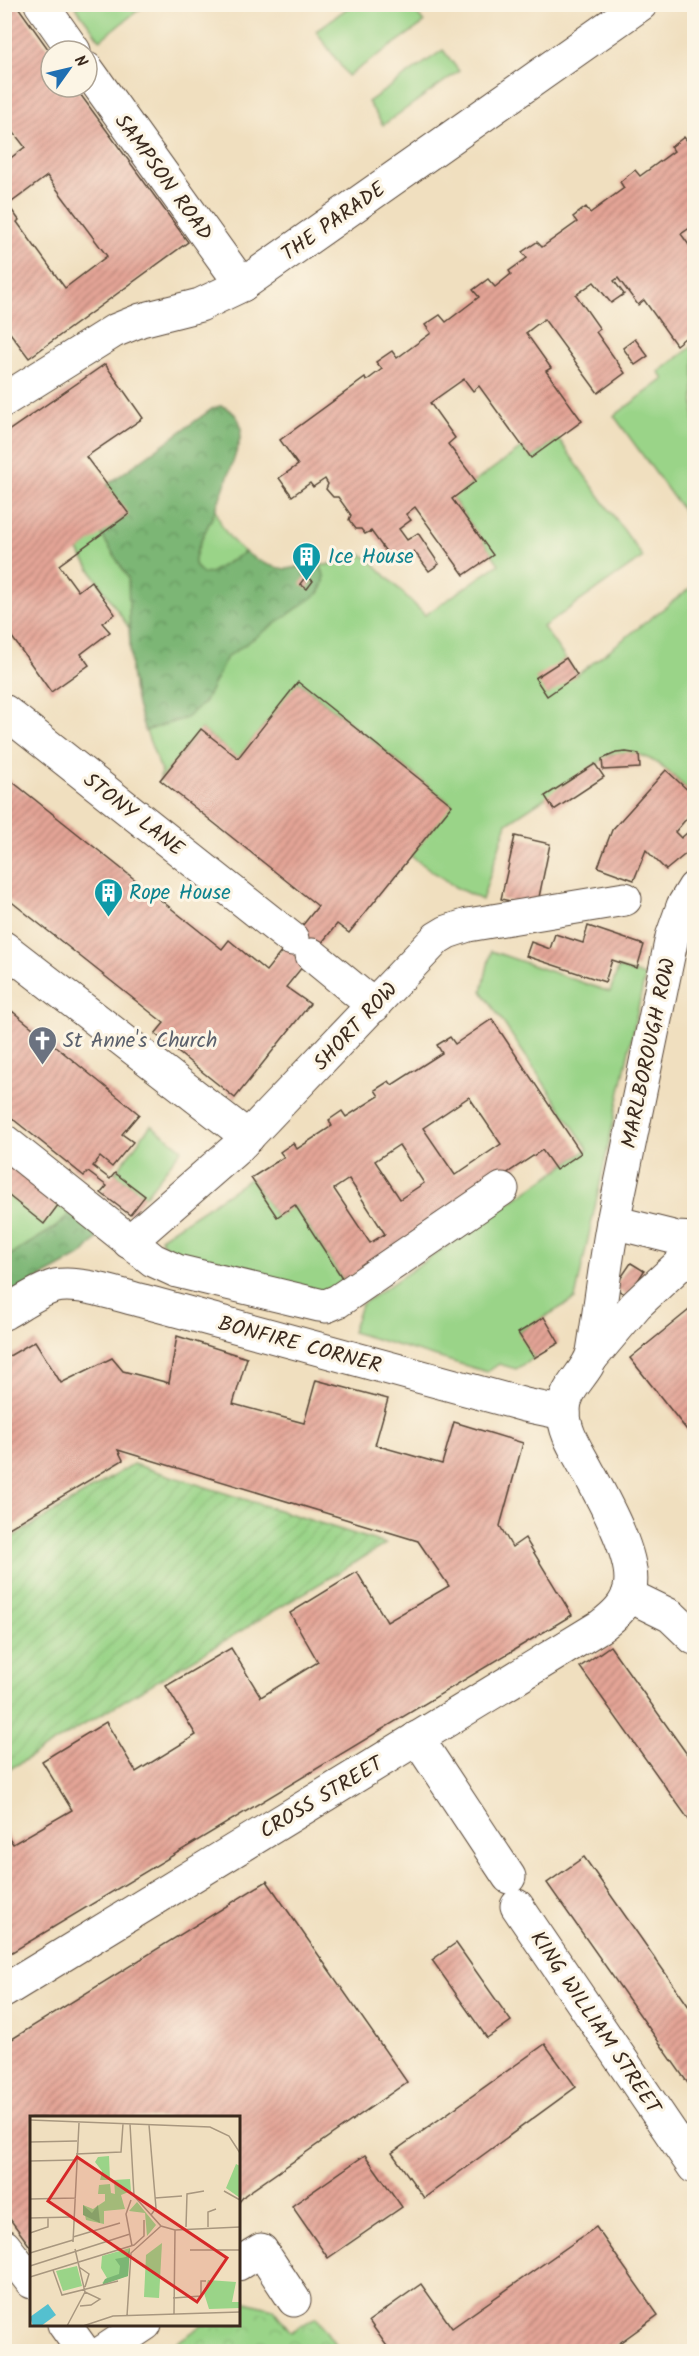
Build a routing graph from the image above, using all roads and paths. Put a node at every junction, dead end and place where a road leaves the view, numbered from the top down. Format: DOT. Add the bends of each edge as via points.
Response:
graph roads {
  1 [pos="40,4"];
  2 [pos="641,4"];
  3 [pos="65,39"];
  4 [pos="99,86"];
  5 [pos="242,285"];
  6 [pos="9,387"];
  7 [pos="4,711"];
  8 [pos="694,888"];
  9 [pos="625,899"];
  10 [pos="4,948"];
  11 [pos="374,1006"];
  12 [pos="248,1137"];
  13 [pos="4,1141"];
  14 [pos="502,1189"];
  15 [pos="613,1222"];
  16 [pos="694,1239"];
  17 [pos="129,1242"];
  18 [pos="694,1251"];
  19 [pos="4,1313"];
  20 [pos="591,1359"];
  21 [pos="564,1413"];
  22 [pos="628,1595"];
  23 [pos="694,1638"];
  24 [pos="417,1738"];
  25 [pos="4,1990"];
  26 [pos="694,2167"];
  27 [pos="4,2246"];
  28 [pos="240,2263"];
  29 [pos="30,2279"];
  30 [pos="294,2300"];
  31 [pos="64,2326"];
  32 [pos="143,2326"];
  33 [pos="84,2352"];
  34 [pos="103,2352"];
  1 -- 3 [label="street"];
  2 -- 5 [label="street, THE PARADE"];
  4 -- 5 [label="street, SAMPSON ROAD"];
  5 -- 6 [label="street, THE PARADE" via="200,305 128,324"];
  7 -- 11 [label="street, STONY LANE"];
  8 -- 15 [label="street, MARLBOROUGH ROW" via="672,937"];
  9 -- 11 [label="street, SHORT ROW" via="468,925 447,932"];
  10 -- 12 [label="street"];
  11 -- 12 [label="street, SHORT ROW"];
  12 -- 17 [label="street, SHORT ROW"];
  13 -- 17 [label="street"];
  14 -- 17 [label="street" via="326,1306 177,1271"];
  15 -- 16 [label="street"];
  15 -- 20 [label="street, MARLBOROUGH ROW"];
  18 -- 20 [label="street" via="636,1305"];
  19 -- 21 [label="street, BONFIRE CORNER" via="52,1287 80,1286 525,1406"];
  20 -- 21 [label="street" via="568,1394"];
  21 -- 22 [label="street" via="572,1444 620,1535 631,1577"];
  22 -- 23 [label="street" via="671,1616"];
  22 -- 24 [label="street, CROSS STREET" via="616,1614 601,1626"];
  24 -- 25 [label="street, CROSS STREET"];
  24 -- 26 [label="street, KING WILLIAM STREET"];
  27 -- 29 [label="street"];
  28 -- 30 [label="street" via="261,2250"];
  31 -- 33 [label="street"];
  32 -- 34 [label="street"];
}
